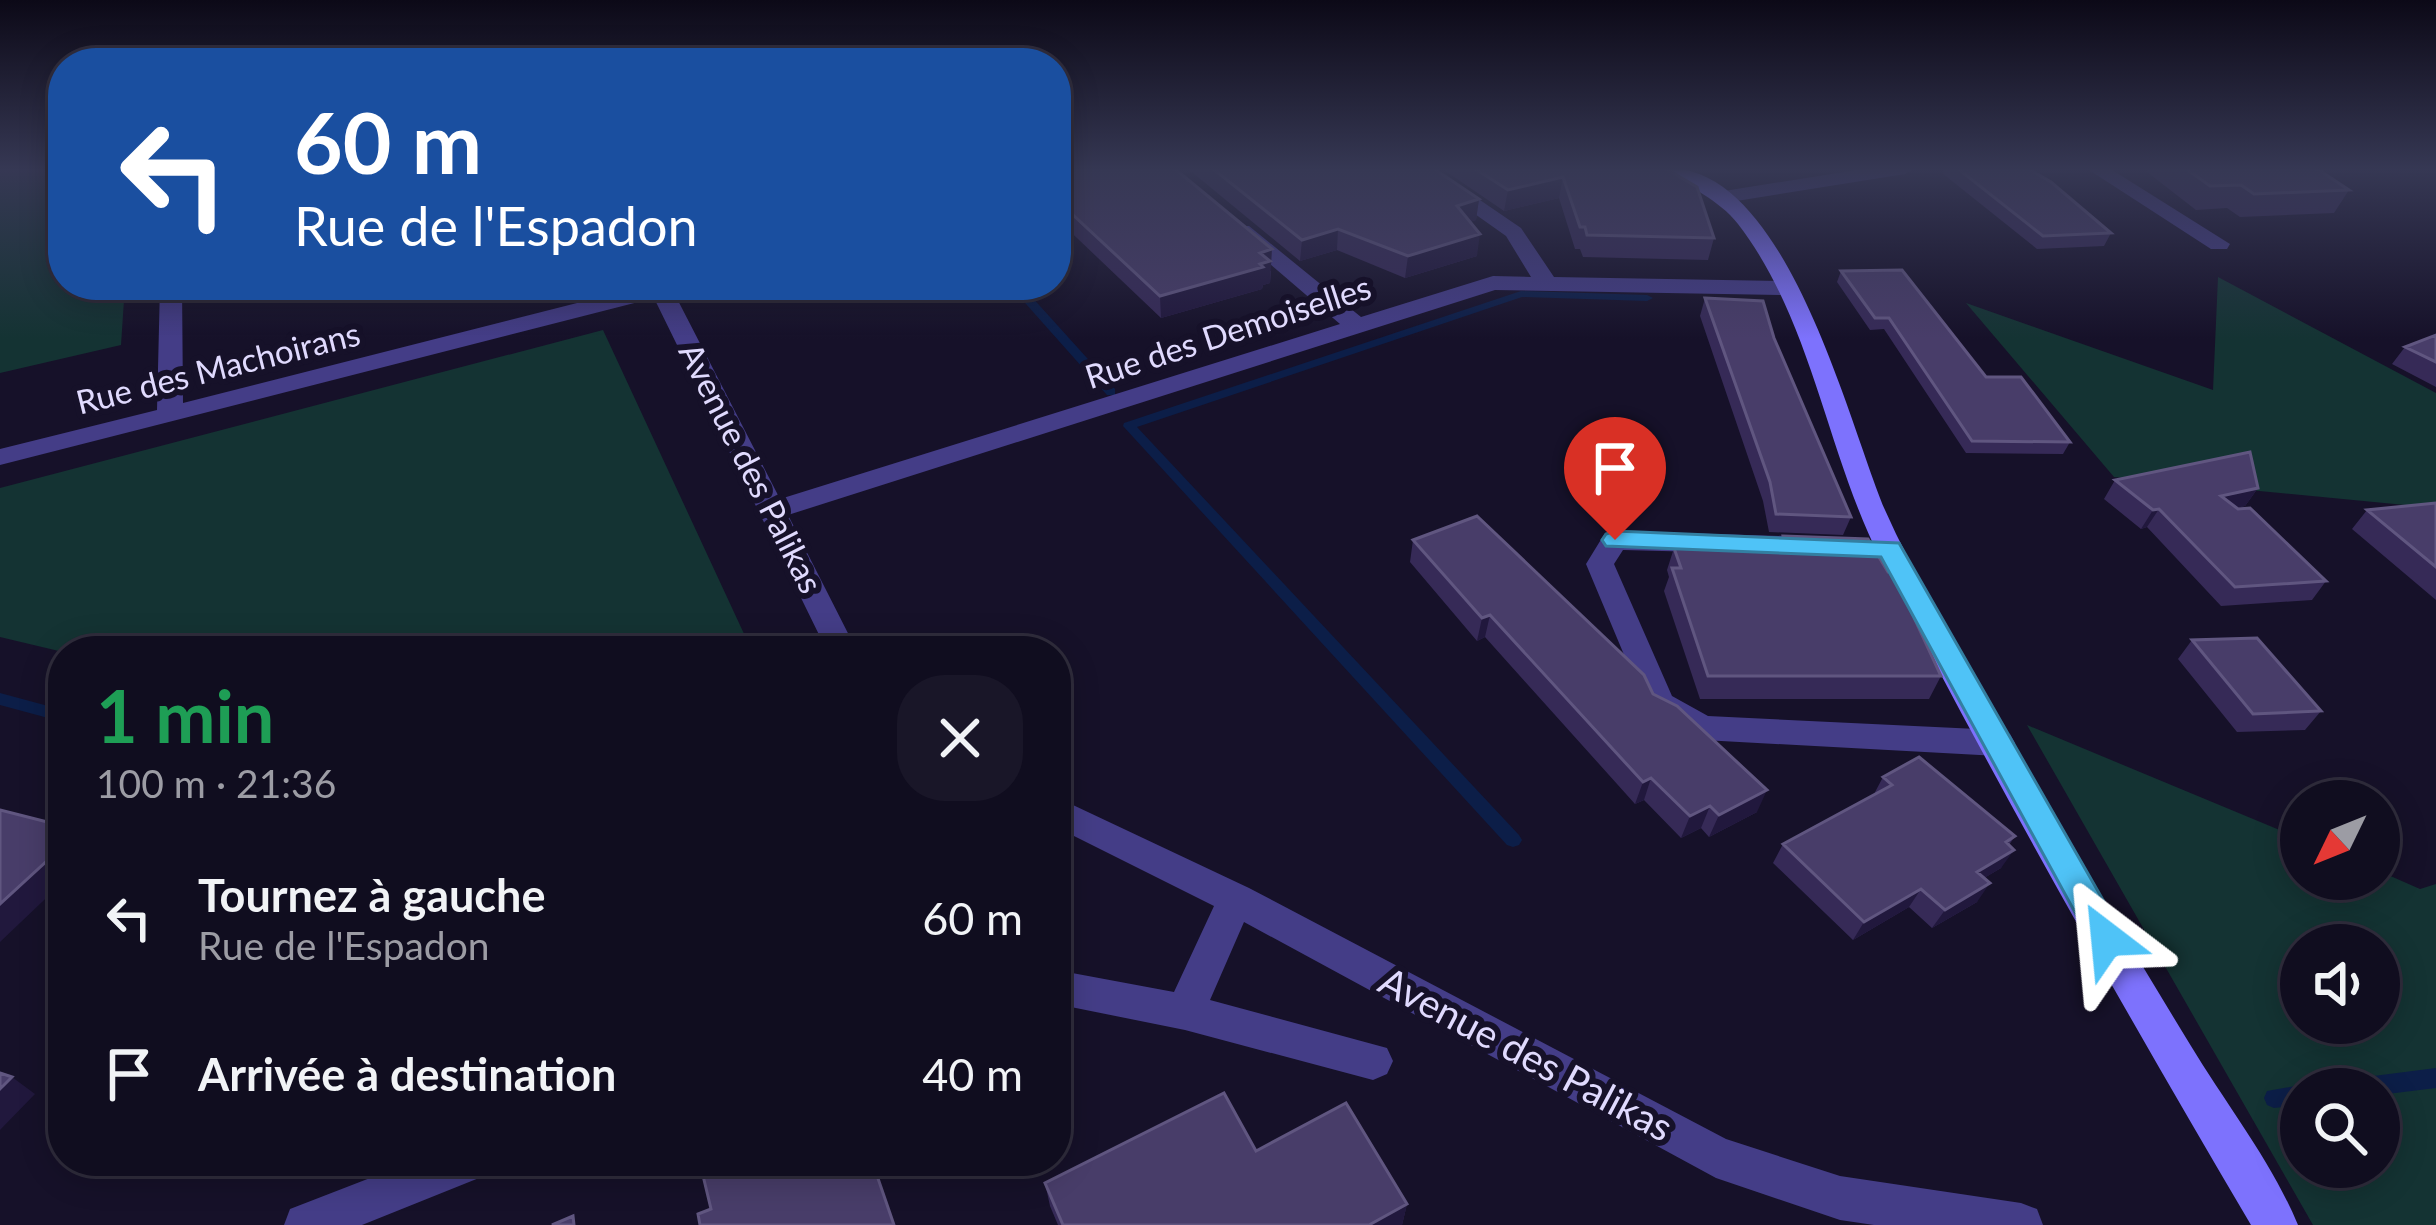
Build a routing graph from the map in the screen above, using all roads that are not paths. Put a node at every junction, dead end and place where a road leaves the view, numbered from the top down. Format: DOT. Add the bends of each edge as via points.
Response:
graph roads {
  1 [pos="1237,225"];
  2 [pos="1504,225"];
  3 [pos="1750,225"];
  4 [pos="2188,225"];
  5 [pos="2218,244"];
  6 [pos="1545,281"];
  7 [pos="1785,288"];
  8 [pos="171,300"];
  9 [pos="610,300"];
  10 [pos="667,300"];
  11 [pos="1357,326"];
  12 [pos="170,414"];
  13 [pos="0,458"];
  14 [pos="772,510"];
  15 [pos="1889,549"];
  16 [pos="835,636"];
  17 [pos="1998,743"];
  18 [pos="1071,818"];
  19 [pos="1236,899"];
  20 [pos="1071,990"];
  21 [pos="1185,1012"];
  22 [pos="1373,1061"];
  23 [pos="431,1176"];
  24 [pos="306,1225"];
  25 [pos="2021,1225"];
  26 [pos="2276,1225"];
  1 -- 11 [label="street"];
  2 -- 6 [label="street"];
  3 -- 7 [label="street"];
  4 -- 5 [label="street"];
  6 -- 7 [label="street, Rue des Demoiselles"];
  6 -- 11 [label="street, Rue des Demoiselles" via="1493,283"];
  7 -- 15 [label="street"];
  8 -- 12 [label="street"];
  9 -- 12 [label="street, Rue des Machoirans"];
  10 -- 14 [label="street, Avenue des Palikas"];
  11 -- 14 [label="street, Rue des Demoiselles"];
  12 -- 13 [label="street, Rue des Machoirans"];
  14 -- 16 [label="street, Avenue des Palikas"];
  15 -- 17 [label="street"];
  15 -- 17 [label="street" via="1615,540 1600,564 1659,704 1703,728"];
  17 -- 26 [label="street"];
  18 -- 19 [label="street, Avenue des Palikas"];
  19 -- 21 [label="street"];
  19 -- 25 [label="street, Avenue des Palikas" via="1716,1157 1840,1198"];
  20 -- 21 [label="street"];
  21 -- 22 [label="street"];
  23 -- 24 [label="street"];
}
